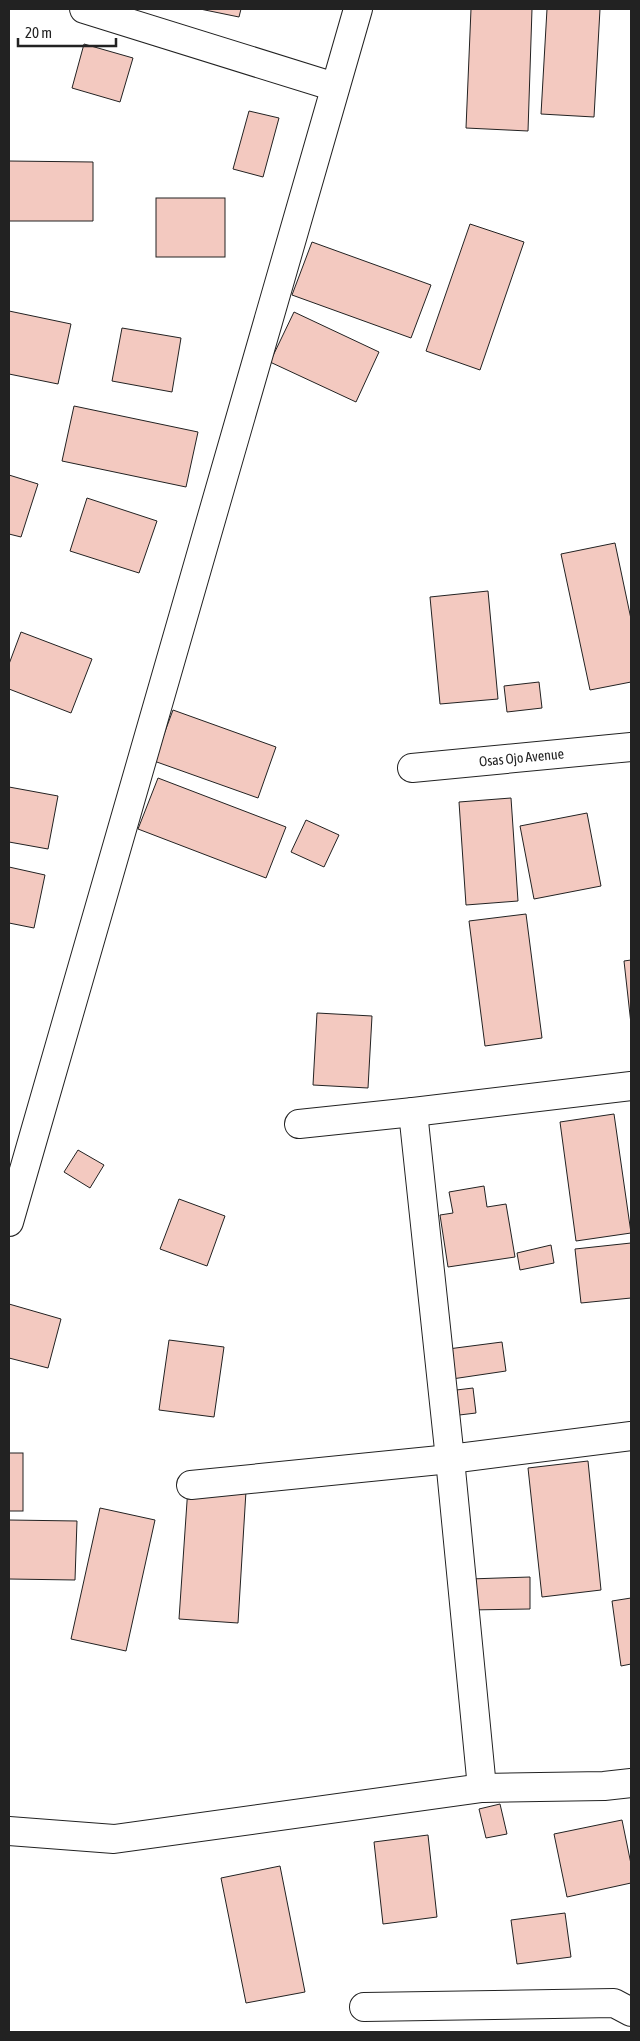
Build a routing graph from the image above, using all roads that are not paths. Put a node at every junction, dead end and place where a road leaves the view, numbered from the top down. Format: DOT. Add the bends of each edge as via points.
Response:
graph roads {
  1 [pos="84,9"];
  2 [pos="358,9"];
  3 [pos="335,87"];
  4 [pos="631,747"];
  5 [pos="412,768"];
  6 [pos="631,1086"];
  7 [pos="413,1112"];
  8 [pos="299,1124"];
  9 [pos="9,1222"];
  10 [pos="631,1436"];
  11 [pos="450,1459"];
  12 [pos="191,1485"];
  13 [pos="631,1783"];
  14 [pos="482,1788"];
  15 [pos="9,1831"];
  16 [pos="364,2007"];
  17 [pos="631,2012"];
  1 -- 3 [label="street"];
  2 -- 3 [label="street"];
  3 -- 9 [label="street"];
  4 -- 5 [label="street, Osas Ojo Avenue"];
  6 -- 7 [label="street"];
  7 -- 8 [label="street"];
  7 -- 11 [label="street"];
  10 -- 11 [label="street"];
  11 -- 12 [label="street"];
  11 -- 14 [label="street"];
  13 -- 14 [label="street"];
  14 -- 15 [label="street" via="114,1839"];
  16 -- 17 [label="street" via="614,2004"];
}
